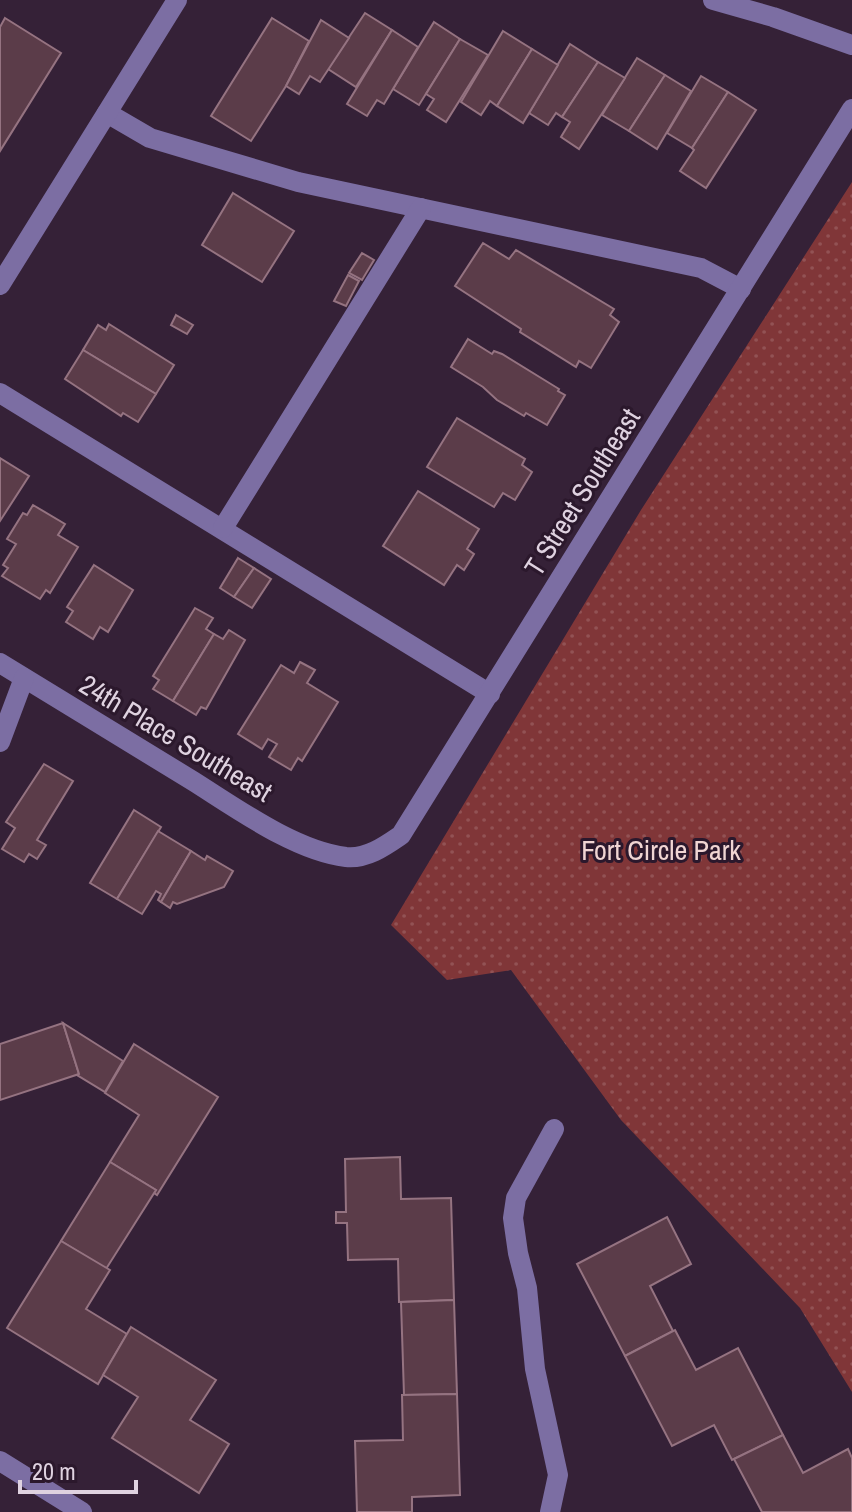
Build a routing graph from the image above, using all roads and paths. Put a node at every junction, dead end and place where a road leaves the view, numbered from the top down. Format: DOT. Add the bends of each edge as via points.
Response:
graph roads {
  1 [pos="177,0"];
  2 [pos="713,0"];
  3 [pos="852,45"];
  4 [pos="852,109"];
  5 [pos="107,113"];
  6 [pos="421,208"];
  7 [pos="0,285"];
  8 [pos="741,289"];
  9 [pos="0,393"];
  10 [pos="223,528"];
  11 [pos="0,663"];
  12 [pos="24,678"];
  13 [pos="490,694"];
  14 [pos="0,742"];
  15 [pos="326,852"];
  16 [pos="554,1129"];
  17 [pos="0,1461"];
  18 [pos="82,1512"];
  19 [pos="550,1512"];
  1 -- 5 [label="street"];
  2 -- 3 [label="street"];
  4 -- 8 [label="street, T Street Southeast"];
  5 -- 6 [label="street" via="150,138 298,182"];
  5 -- 7 [label="street"];
  6 -- 8 [label="street" via="701,268"];
  6 -- 10 [label="street"];
  8 -- 13 [label="street, T Street Southeast"];
  9 -- 10 [label="street"];
  10 -- 13 [label="street"];
  11 -- 12 [label="street, 24th Place Southeast"];
  12 -- 14 [label="street"];
  12 -- 15 [label="street, 24th Place Southeast" via="274,831"];
  13 -- 15 [label="street, T Street Southeast" via="401,835 370,854"];
  16 -- 19 [label="street" via="516,1198 513,1218 535,1369 558,1475"];
  17 -- 18 [label="street"];
}
